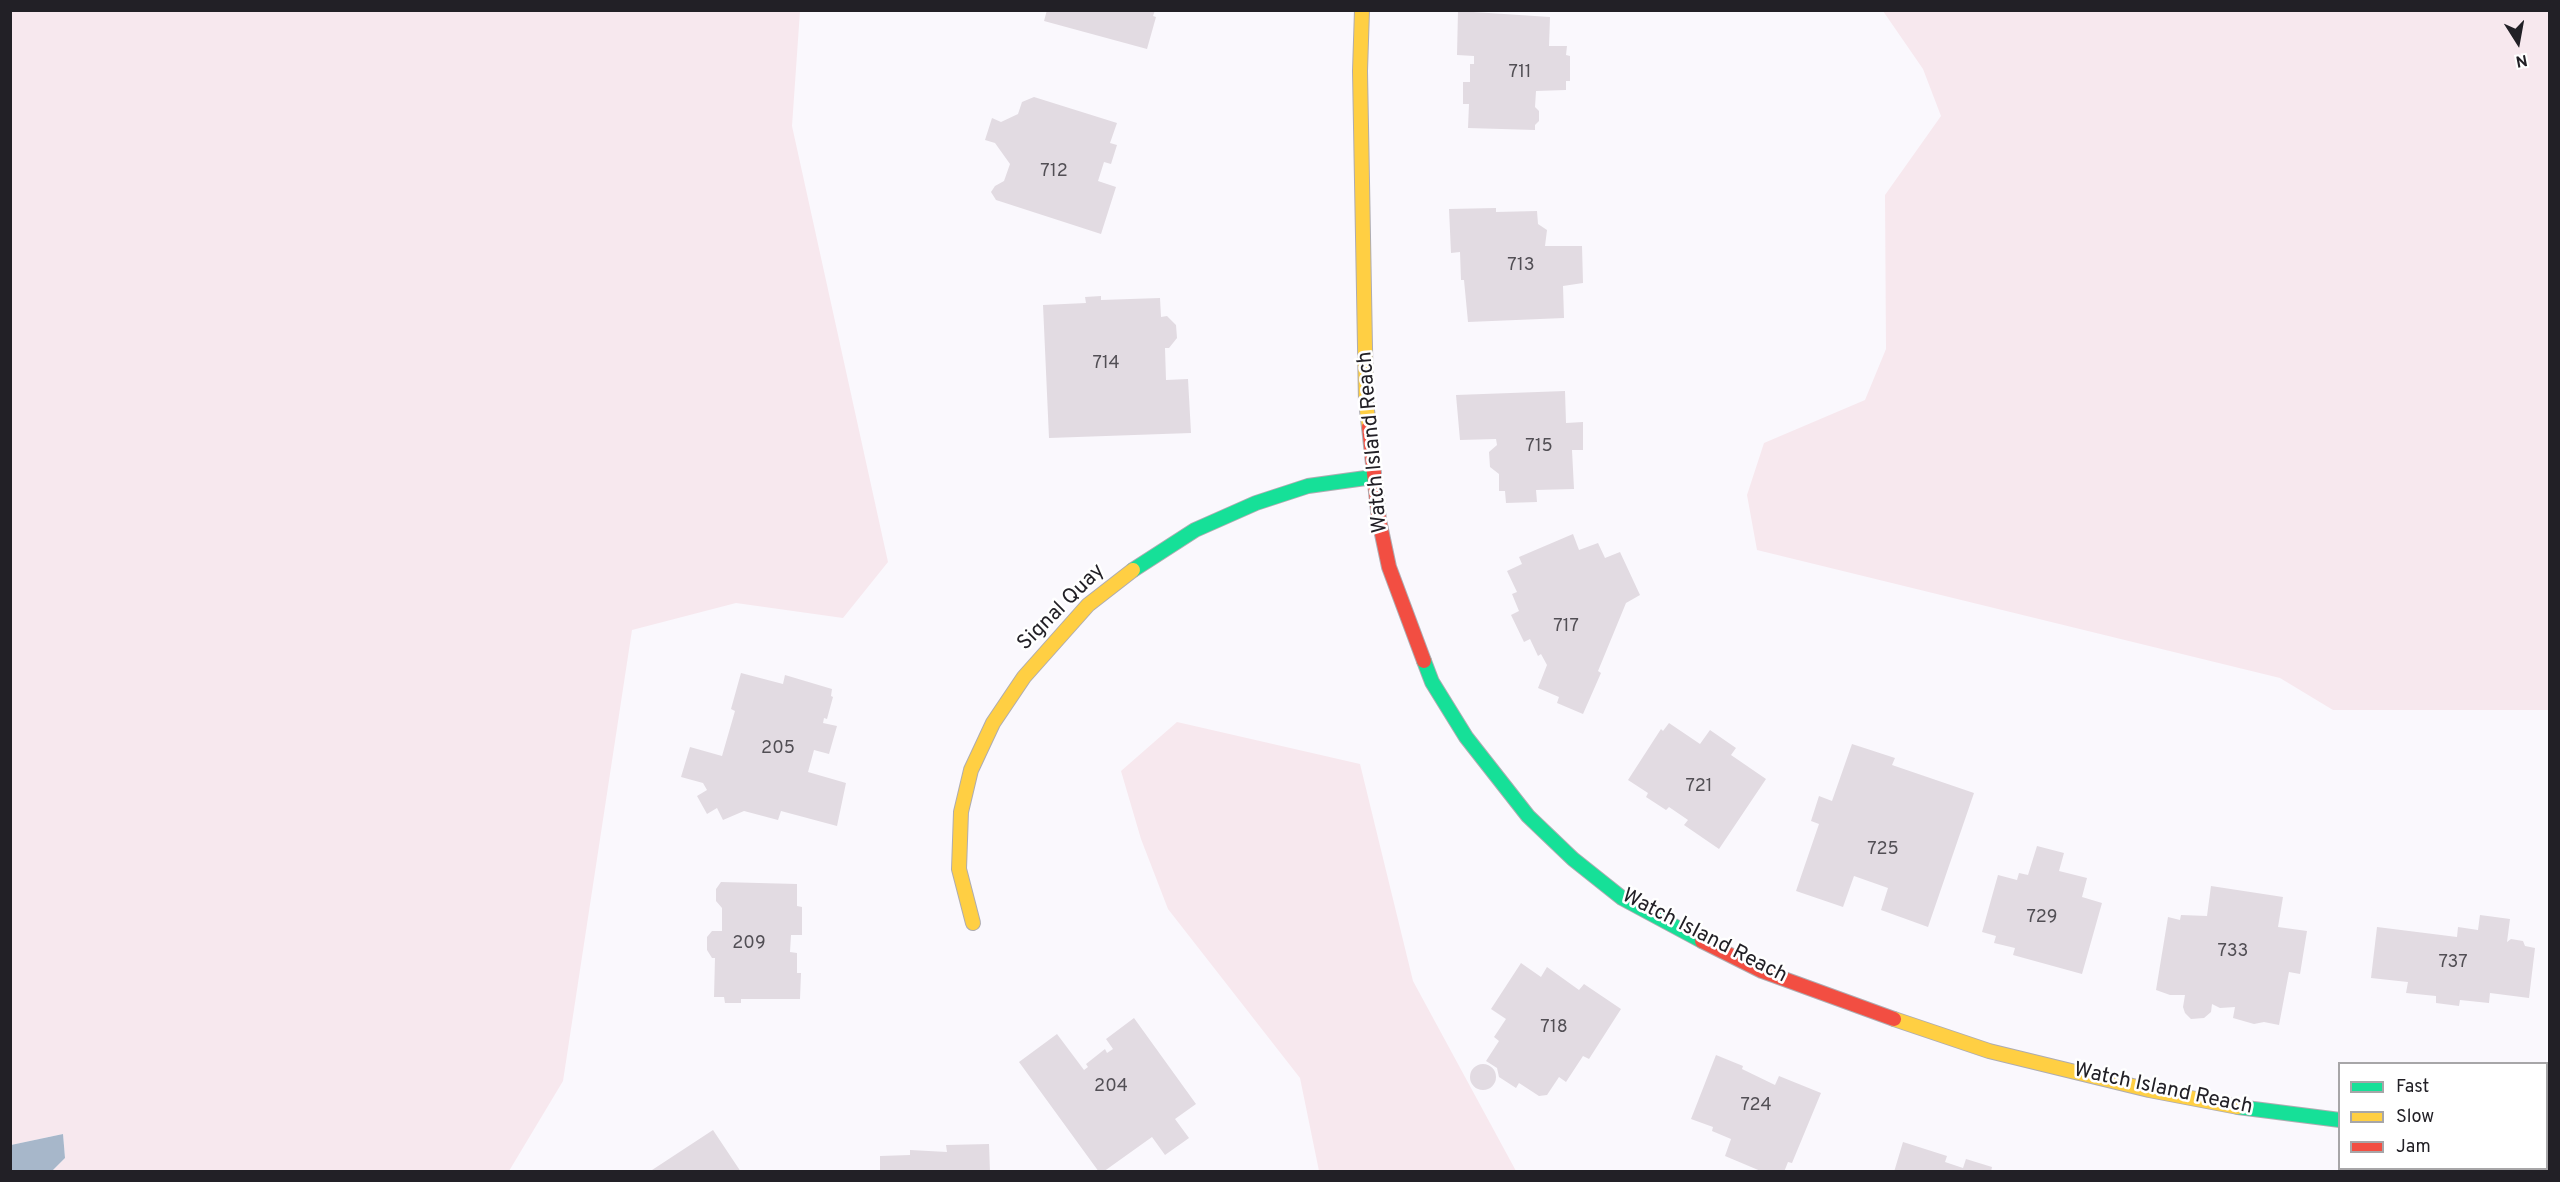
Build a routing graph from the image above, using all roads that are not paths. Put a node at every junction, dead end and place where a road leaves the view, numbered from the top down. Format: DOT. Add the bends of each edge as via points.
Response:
graph roads {
  1 [pos="1362,10"];
  2 [pos="1373,477"];
  3 [pos="973,923"];
  4 [pos="2338,1120"];
  1 -- 2 [label="street, Watch Island Reach" via="1366,390"];
  2 -- 3 [label="street, Signal Quay" via="1308,486 1256,503 1196,530 1126,574 1088,605 1024,677 993,723 971,770 961,812 959,869"];
  2 -- 4 [label="street, Watch Island Reach" via="1389,567 1432,682 1466,737 1528,816 1573,859 1623,898 1762,971 1989,1051 2149,1090 2265,1112"];
}
